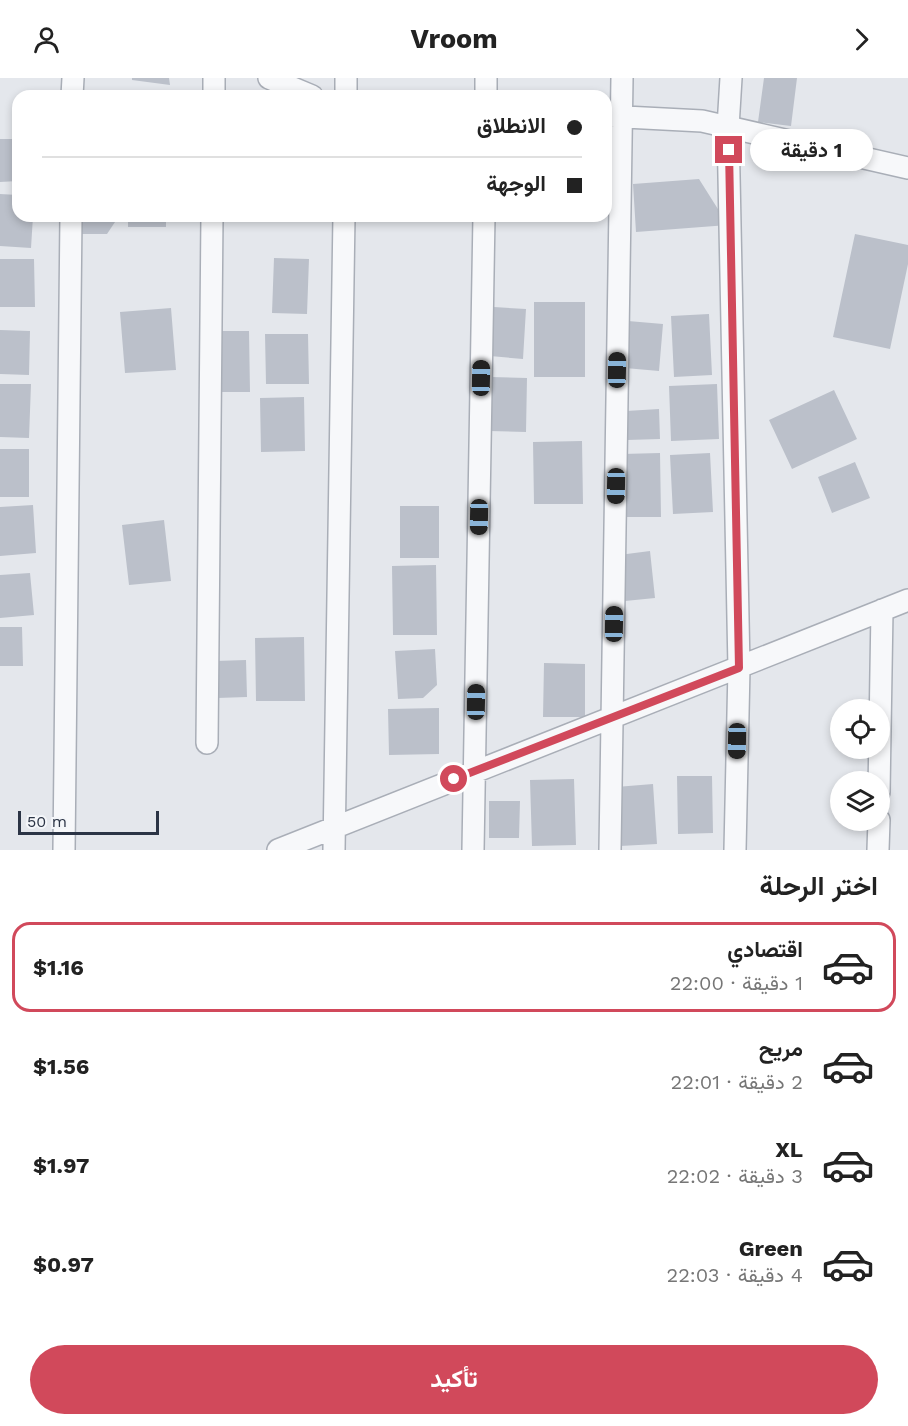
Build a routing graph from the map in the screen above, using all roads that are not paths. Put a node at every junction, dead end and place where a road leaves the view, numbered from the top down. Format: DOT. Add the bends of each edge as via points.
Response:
graph roads {
  1 [pos="269,78"];
  2 [pos="622,78"];
  3 [pos="730,78"];
  4 [pos="298,90"];
  5 [pos="614,116"];
  6 [pos="728,127"];
  7 [pos="908,168"];
  8 [pos="71,222"];
  9 [pos="212,222"];
  10 [pos="344,222"];
  11 [pos="484,222"];
  12 [pos="908,600"];
  13 [pos="882,610"];
  14 [pos="739,668"];
  15 [pos="612,717"];
  16 [pos="207,743"];
  17 [pos="474,771"];
  18 [pos="879,771"];
  19 [pos="334,827"];
  20 [pos="879,831"];
  21 [pos="64,850"];
  22 [pos="278,850"];
  23 [pos="334,850"];
  24 [pos="473,850"];
  25 [pos="610,850"];
  26 [pos="735,850"];
  27 [pos="878,850"];
  1 -- 4 [label="street"];
  2 -- 5 [label="street"];
  3 -- 6 [label="street"];
  5 -- 6 [label="street" via="702,121"];
  5 -- 15 [label="street"];
  6 -- 7 [label="street"];
  6 -- 14 [label="street"];
  8 -- 21 [label="street"];
  9 -- 16 [label="street"];
  10 -- 19 [label="street"];
  11 -- 17 [label="street"];
  12 -- 13 [label="street"];
  13 -- 14 [label="street"];
  13 -- 18 [label="street"];
  14 -- 15 [label="street"];
  14 -- 26 [label="street"];
  15 -- 17 [label="street"];
  15 -- 25 [label="street"];
  17 -- 19 [label="street"];
  17 -- 24 [label="street"];
  19 -- 22 [label="street"];
  19 -- 23 [label="street"];
  20 -- 27 [label="street"];
}
